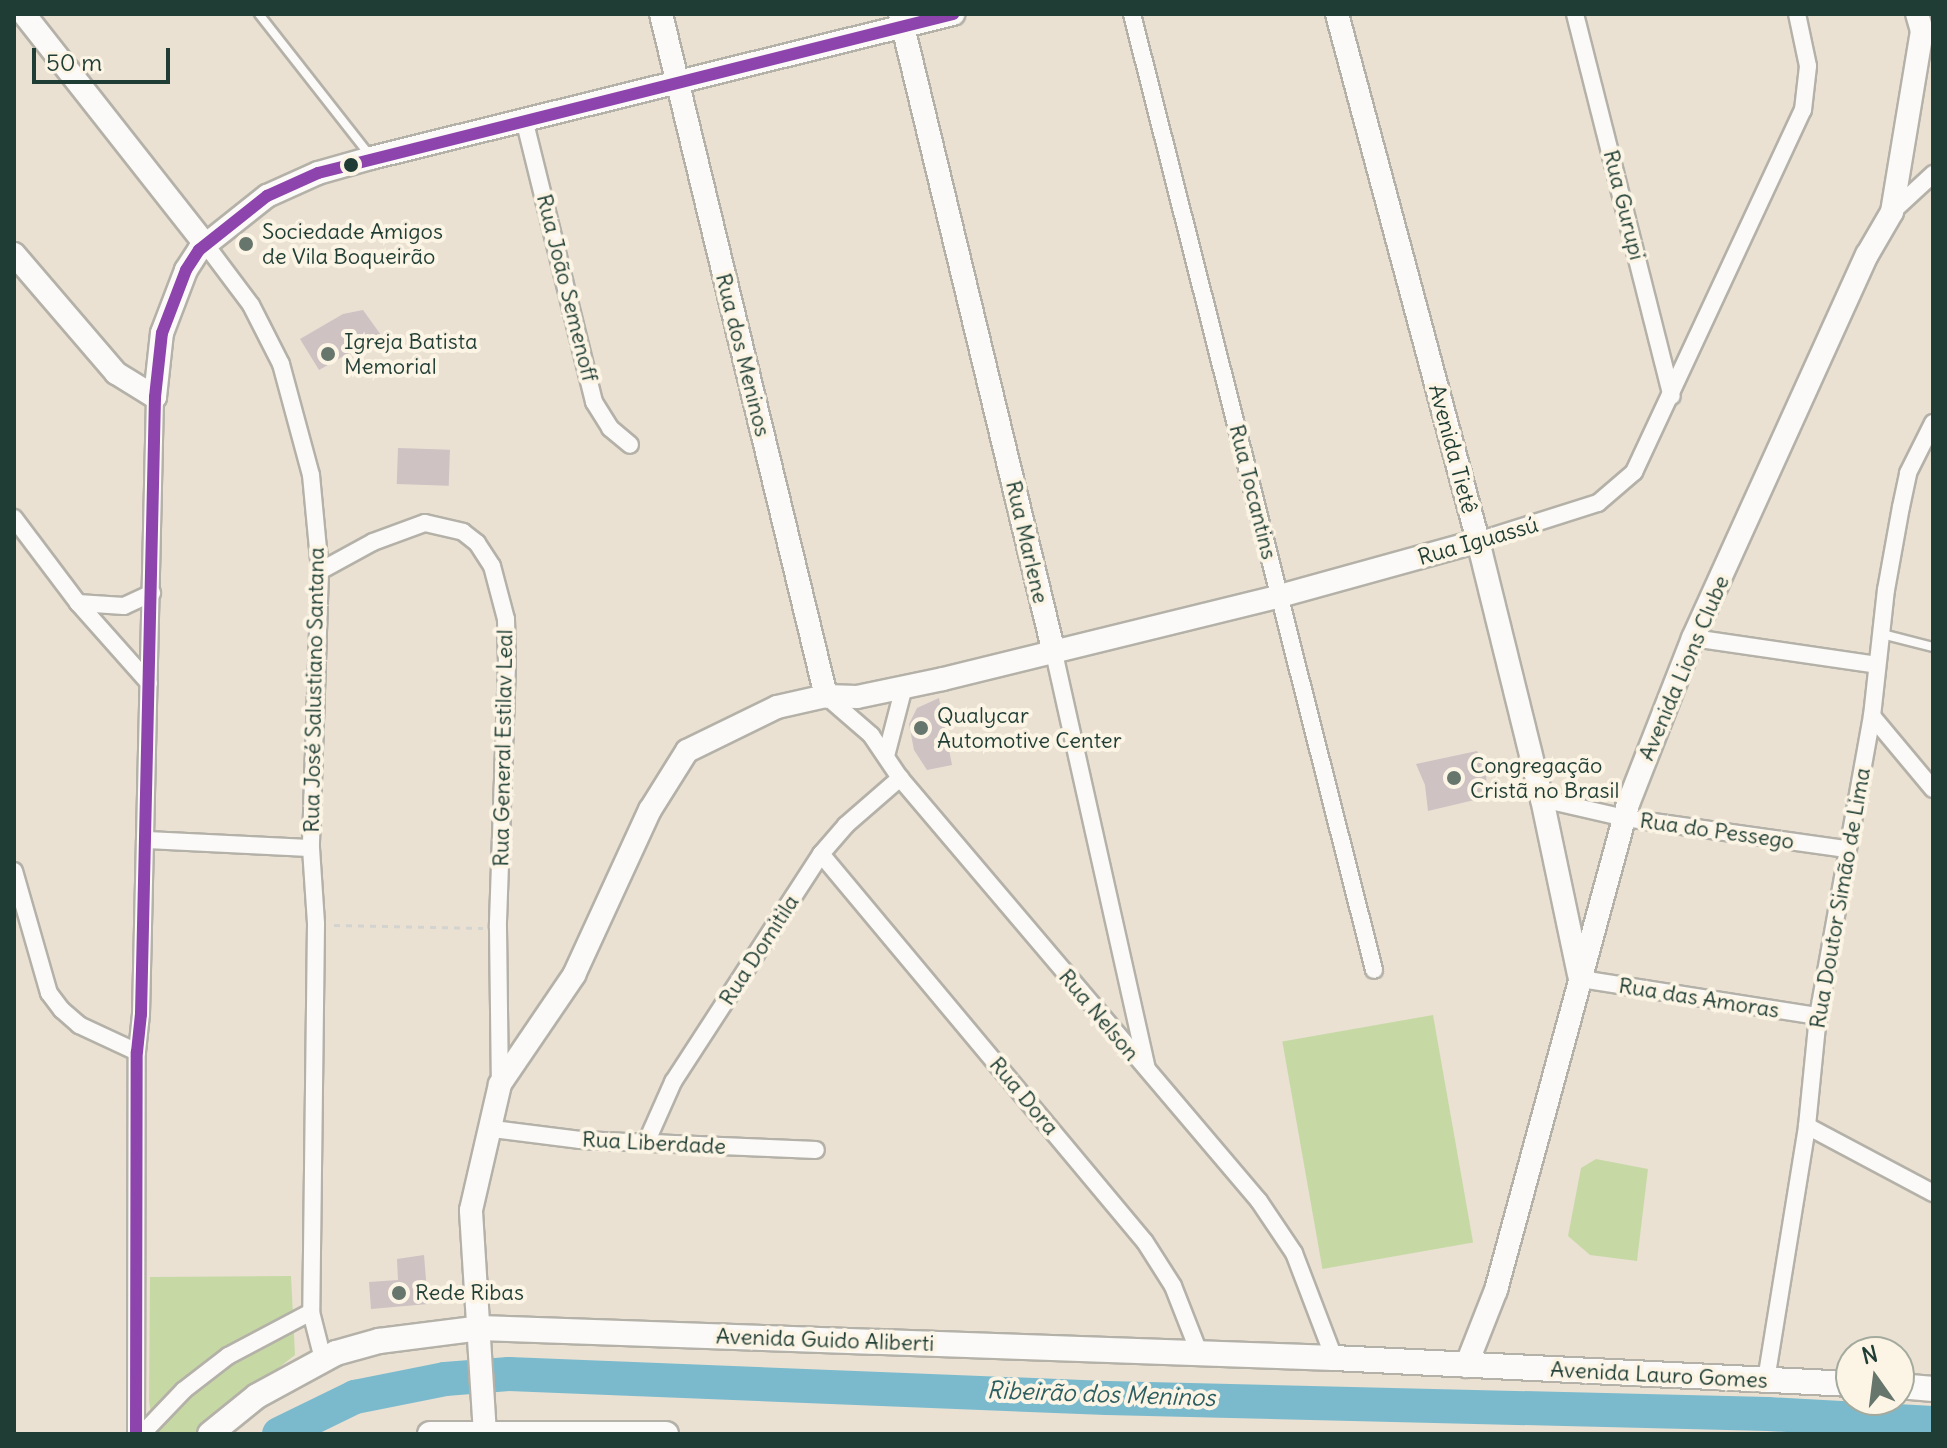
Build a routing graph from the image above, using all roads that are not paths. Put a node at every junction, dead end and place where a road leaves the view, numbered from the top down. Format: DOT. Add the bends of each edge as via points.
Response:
graph roads {
  1 [pos="24,14"];
  2 [pos="259,14"];
  3 [pos="661,14"];
  4 [pos="953,14"];
  5 [pos="1132,14"];
  6 [pos="1337,14"];
  7 [pos="1575,14"];
  8 [pos="1797,14"];
  9 [pos="901,21"];
  10 [pos="1924,22"];
  11 [pos="676,83"];
  12 [pos="524,119"];
  13 [pos="371,158"];
  14 [pos="1933,174"];
  15 [pos="1892,212"];
  16 [pos="206,245"];
  17 [pos="14,254"];
  18 [pos="1672,396"];
  19 [pos="155,397"];
  20 [pos="1933,423"];
  21 [pos="630,445"];
  22 [pos="14,518"];
  23 [pos="1478,541"];
  24 [pos="320,571"];
  25 [pos="152,593"];
  26 [pos="1280,596"];
  27 [pos="78,603"];
  28 [pos="1881,634"];
  29 [pos="1693,638"];
  30 [pos="1933,647"];
  31 [pos="1054,653"];
  32 [pos="1877,665"];
  33 [pos="149,683"];
  34 [pos="904,687"];
  35 [pos="826,696"];
  36 [pos="1872,716"];
  37 [pos="886,756"];
  38 [pos="900,778"];
  39 [pos="1933,789"];
  40 [pos="1542,799"];
  41 [pos="1625,818"];
  42 [pos="145,840"];
  43 [pos="311,848"];
  44 [pos="1845,849"];
  45 [pos="821,854"];
  46 [pos="14,871"];
  47 [pos="1374,970"];
  48 [pos="1581,979"];
  49 [pos="1818,1016"];
  50 [pos="137,1052"];
  51 [pos="1147,1072"];
  52 [pos="500,1084"];
  53 [pos="1807,1126"];
  54 [pos="493,1129"];
  55 [pos="646,1143"];
  56 [pos="816,1150"];
  57 [pos="1933,1193"];
  58 [pos="311,1312"];
  59 [pos="481,1337"];
  60 [pos="1200,1355"];
  61 [pos="1334,1358"];
  62 [pos="323,1359"];
  63 [pos="1466,1366"];
  64 [pos="1766,1380"];
  65 [pos="1835,1383"];
  66 [pos="484,1427"];
  67 [pos="139,1434"];
  68 [pos="210,1434"];
  69 [pos="430,1434"];
  70 [pos="666,1434"];
  1 -- 16 [label="street, Rua José Salustiano Santana"];
  2 -- 13 [label="lane"];
  3 -- 11 [label="street, Rua dos Meninos"];
  4 -- 9 [label="street"];
  5 -- 26 [label="street, Rua Tocantins"];
  6 -- 23 [label="street, Avenida Tietê"];
  7 -- 18 [label="street, Rua Gurupi"];
  8 -- 18 [label="street, Rua Iguassú" via="1808,66 1803,110"];
  9 -- 11 [label="street"];
  9 -- 31 [label="street, Rua Marlene"];
  10 -- 15 [label="street, Avenida Lions Clube"];
  11 -- 12 [label="street"];
  11 -- 35 [label="street, Rua dos Meninos"];
  12 -- 13 [label="street"];
  12 -- 21 [label="street, Rua João Semenoff" via="594,402 610,428"];
  13 -- 16 [label="street" via="318,173 267,196"];
  14 -- 15 [label="street"];
  15 -- 29 [label="street, Avenida Lions Clube" via="1867,255"];
  16 -- 19 [label="street" via="186,270 162,333"];
  16 -- 24 [label="street, Rua José Salustiano Santana" via="251,305 281,364 311,475"];
  17 -- 19 [label="street" via="116,373"];
  18 -- 23 [label="street, Rua Iguassú" via="1634,472 1616,490 1573,514"];
  19 -- 25 [label="street"];
  20 -- 28 [label="street, Rua Doutor Simão de Lima" via="1908,473"];
  22 -- 27 [label="street"];
  23 -- 26 [label="street, Rua Iguassú"];
  23 -- 40 [label="street, Avenida Tietê"];
  24 -- 43 [label="street, Rua José Salustiano Santana"];
  24 -- 52 [label="street, Rua General Estilav Leal" via="373,542 425,523 463,532 492,566 506,619 507,664 498,928"];
  25 -- 27 [label="street" via="124,606"];
  25 -- 33 [label="street"];
  26 -- 31 [label="street, Rua Iguassú"];
  26 -- 47 [label="street, Rua Tocantins"];
  27 -- 33 [label="street"];
  28 -- 30 [label="lane"];
  28 -- 32 [label="street, Rua Doutor Simão de Lima"];
  29 -- 32 [label="street"];
  29 -- 41 [label="street, Avenida Lions Clube"];
  31 -- 34 [label="street, Rua Iguassú"];
  31 -- 51 [label="street, Rua Marlene"];
  32 -- 36 [label="street, Rua Doutor Simão de Lima"];
  33 -- 42 [label="street"];
  34 -- 35 [label="street, Rua Iguassú" via="857,697"];
  34 -- 37 [label="street"];
  35 -- 37 [label="street, Rua Nelson" via="861,724"];
  35 -- 52 [label="street, Rua Iguassú" via="754,715 687,751 650,810 574,975"];
  36 -- 39 [label="street"];
  36 -- 44 [label="street, Rua Doutor Simão de Lima"];
  37 -- 38 [label="street, Rua Nelson"];
  38 -- 45 [label="street, Rua Domitila"];
  38 -- 51 [label="street, Rua Nelson"];
  40 -- 41 [label="street, Rua do Pessego"];
  40 -- 48 [label="street, Avenida Tietê"];
  41 -- 44 [label="street, Rua do Pessego"];
  41 -- 48 [label="street, Avenida Lions Clube"];
  42 -- 43 [label="street"];
  42 -- 50 [label="street"];
  43 -- 58 [label="street, Rua José Salustiano Santana" via="316,924"];
  44 -- 49 [label="street, Rua Doutor Simão de Lima"];
  45 -- 55 [label="street, Rua Domitila" via="673,1082"];
  45 -- 60 [label="street, Rua Dora" via="1145,1242 1173,1286"];
  46 -- 50 [label="street" via="49,993 79,1025"];
  48 -- 49 [label="street, Rua das Amoras"];
  48 -- 63 [label="street, Avenida Lions Clube" via="1496,1290"];
  49 -- 53 [label="street, Rua Doutor Simão de Lima"];
  50 -- 67 [label="street"];
  51 -- 61 [label="street, Rua Nelson" via="1281,1231 1310,1289"];
  52 -- 54 [label="street"];
  53 -- 57 [label="street"];
  53 -- 64 [label="street, Rua Doutor Simão de Lima"];
  54 -- 55 [label="street, Rua Liberdade"];
  54 -- 59 [label="street" via="471,1210"];
  55 -- 56 [label="street, Rua Liberdade"];
  58 -- 62 [label="street, Rua José Salustiano Santana"];
  58 -- 67 [label="street" via="228,1356"];
  59 -- 60 [label="main road, Avenida Guido Aliberti"];
  59 -- 62 [label="main road, Avenida Guido Aliberti" via="379,1341"];
  59 -- 66 [label="street"];
  60 -- 61 [label="main road, Avenida Guido Aliberti"];
  61 -- 63 [label="main road, Avenida Guido Aliberti"];
  62 -- 68 [label="main road, Avenida Guido Aliberti" via="257,1396"];
  63 -- 64 [label="main road, Avenida Lauro Gomes"];
  64 -- 65 [label="main road, Avenida Lauro Gomes"];
  66 -- 69 [label="main road"];
  66 -- 70 [label="main road"];
}
